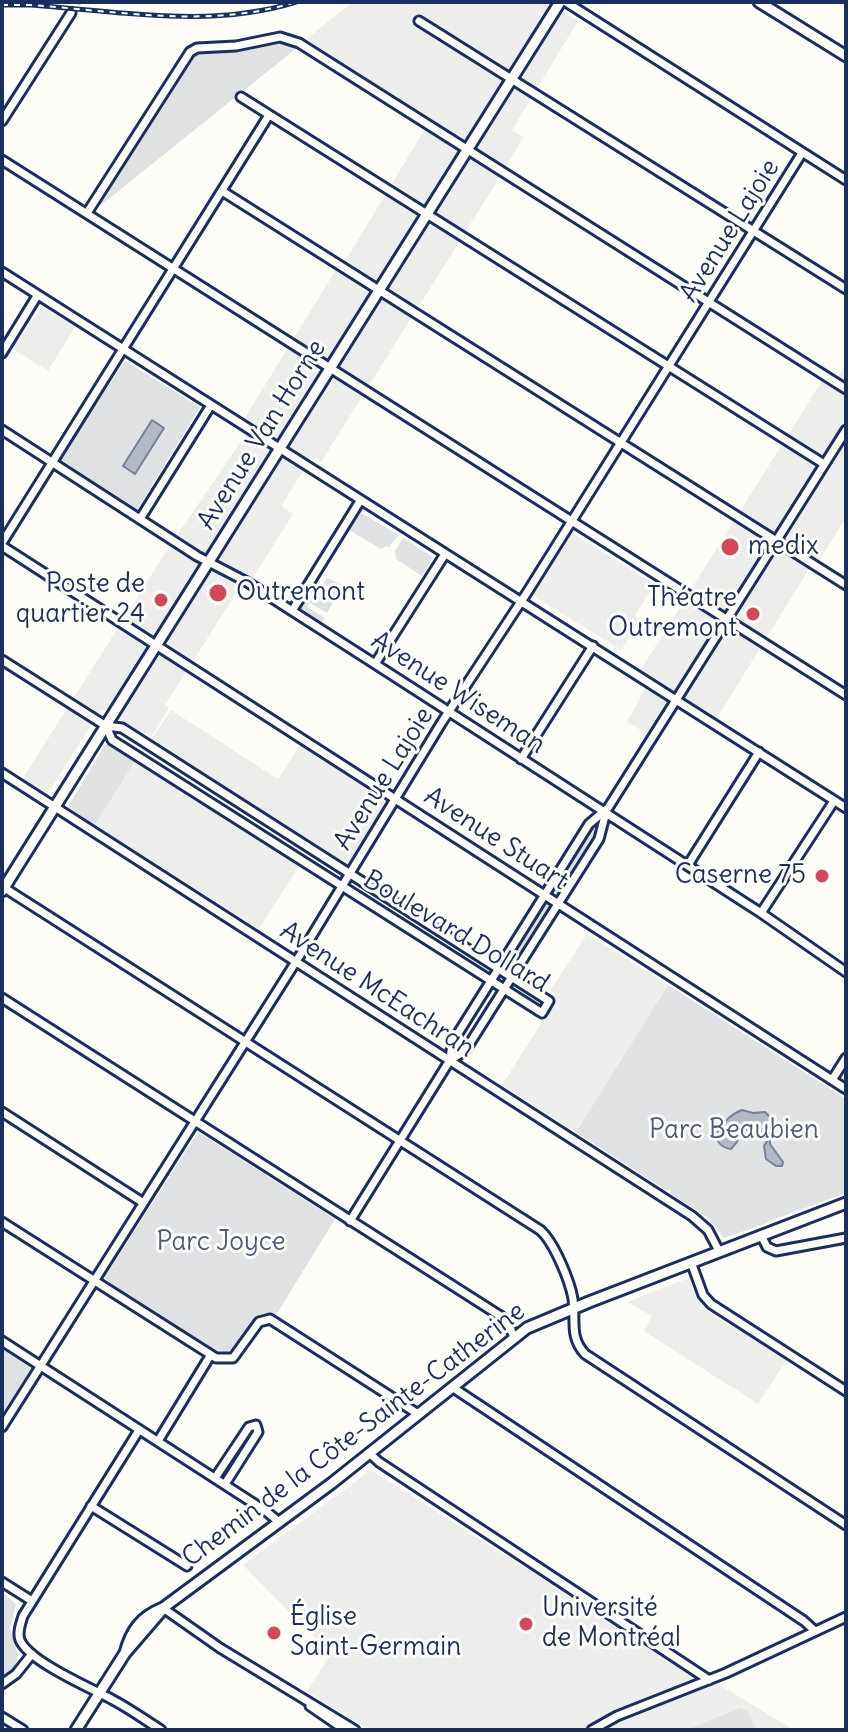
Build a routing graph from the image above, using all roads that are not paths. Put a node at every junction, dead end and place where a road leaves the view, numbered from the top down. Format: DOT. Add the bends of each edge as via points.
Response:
graph roads {
  1 [pos="563,2"];
  2 [pos="759,2"];
  3 [pos="71,13"];
  4 [pos="419,21"];
  5 [pos="846,56"];
  6 [pos="512,79"];
  7 [pos="241,97"];
  8 [pos="269,115"];
  9 [pos="2,121"];
  10 [pos="467,149"];
  11 [pos="802,153"];
  12 [pos="2,160"];
  13 [pos="846,180"];
  14 [pos="222,191"];
  15 [pos="87,213"];
  16 [pos="427,213"];
  17 [pos="754,231"];
  18 [pos="173,269"];
  19 [pos="2,272"];
  20 [pos="846,289"];
  21 [pos="379,290"];
  22 [pos="37,296"];
  23 [pos="709,303"];
  24 [pos="123,349"];
  25 [pos="2,353"];
  26 [pos="669,366"];
  27 [pos="329,369"];
  28 [pos="846,389"];
  29 [pos="211,405"];
  30 [pos="2,430"];
  31 [pos="846,430"];
  32 [pos="621,443"];
  33 [pos="279,448"];
  34 [pos="53,462"];
  35 [pos="824,464"];
  36 [pos="360,501"];
  37 [pos="140,519"];
  38 [pos="571,522"];
  39 [pos="776,541"];
  40 [pos="2,544"];
  41 [pos="445,554"];
  42 [pos="209,562"];
  43 [pos="846,585"];
  44 [pos="520,601"];
  45 [pos="292,611"];
  46 [pos="726,620"];
  47 [pos="156,645"];
  48 [pos="593,646"];
  49 [pos="2,660"];
  50 [pos="375,664"];
  51 [pos="846,695"];
  52 [pos="676,700"];
  53 [pos="449,712"];
  54 [pos="106,726"];
  55 [pos="759,752"];
  56 [pos="521,759"];
  57 [pos="2,773"];
  58 [pos="396,798"];
  59 [pos="834,801"];
  60 [pos="55,807"];
  61 [pos="846,808"];
  62 [pos="606,812"];
  63 [pos="688,865"];
  64 [pos="350,873"];
  65 [pos="342,886"];
  66 [pos="3,888"];
  67 [pos="545,894"];
  68 [pos="557,902"];
  69 [pos="761,913"];
  70 [pos="296,961"];
  71 [pos="499,969"];
  72 [pos="846,972"];
  73 [pos="511,976"];
  74 [pos="491,982"];
  75 [pos="503,989"];
  76 [pos="2,998"];
  77 [pos="246,1041"];
  78 [pos="846,1058"];
  79 [pos="450,1060"];
  80 [pos="832,1080"];
  81 [pos="846,1089"];
  82 [pos="2,1112"];
  83 [pos="195,1122"];
  84 [pos="400,1140"];
  85 [pos="142,1202"];
  86 [pos="846,1203"];
  87 [pos="350,1221"];
  88 [pos="2,1222"];
  89 [pos="761,1235"];
  90 [pos="846,1238"];
  91 [pos="719,1251"];
  92 [pos="691,1262"];
  93 [pos="94,1280"];
  94 [pos="573,1308"];
  95 [pos="514,1337"];
  96 [pos="2,1341"];
  97 [pos="210,1356"];
  98 [pos="40,1367"];
  99 [pos="452,1387"];
  100 [pos="846,1391"];
  101 [pos="418,1414"];
  102 [pos="2,1427"];
  103 [pos="139,1430"];
  104 [pos="158,1441"];
  105 [pos="369,1453"];
  106 [pos="215,1478"];
  107 [pos="225,1484"];
  108 [pos="91,1506"];
  109 [pos="279,1522"];
  110 [pos="846,1525"];
  111 [pos="187,1566"];
  112 [pos="2,1582"];
  113 [pos="32,1601"];
  114 [pos="163,1608"];
  115 [pos="846,1617"];
  116 [pos="815,1631"];
  117 [pos="32,1654"];
  118 [pos="709,1680"];
  119 [pos="2,1684"];
  120 [pos="99,1695"];
  121 [pos="2,1717"];
  122 [pos="334,1724"];
  123 [pos="23,1730"];
  124 [pos="76,1730"];
  125 [pos="161,1730"];
  126 [pos="345,1730"];
  127 [pos="355,1730"];
  128 [pos="592,1730"];
  1 -- 6 [label="main road, Avenue Van Horne"];
  1 -- 11 [label="street"];
  2 -- 5 [label="main road"];
  3 -- 9 [label="street"];
  4 -- 6 [label="street"];
  6 -- 10 [label="main road, Avenue Van Horne"];
  6 -- 17 [label="street"];
  7 -- 8 [label="street"];
  8 -- 14 [label="street"];
  8 -- 16 [label="street"];
  10 -- 15 [label="street" via="299,43 280,37 197,48"];
  10 -- 16 [label="main road, Avenue Van Horne"];
  10 -- 23 [label="street"];
  11 -- 13 [label="street"];
  11 -- 17 [label="street, Avenue Lajoie"];
  12 -- 15 [label="street"];
  14 -- 18 [label="street"];
  14 -- 21 [label="street"];
  15 -- 18 [label="street"];
  16 -- 21 [label="main road, Avenue Van Horne"];
  16 -- 26 [label="street"];
  17 -- 20 [label="street"];
  17 -- 23 [label="street, Avenue Lajoie"];
  18 -- 24 [label="street"];
  18 -- 27 [label="street"];
  19 -- 22 [label="street"];
  21 -- 27 [label="main road, Avenue Van Horne"];
  21 -- 32 [label="street"];
  22 -- 24 [label="street"];
  22 -- 25 [label="street"];
  23 -- 26 [label="street, Avenue Lajoie"];
  23 -- 28 [label="street"];
  24 -- 29 [label="street"];
  24 -- 34 [label="street"];
  26 -- 32 [label="street, Avenue Lajoie"];
  26 -- 35 [label="street"];
  27 -- 33 [label="main road, Avenue Van Horne"];
  27 -- 38 [label="street"];
  29 -- 33 [label="street"];
  29 -- 37 [label="street"];
  30 -- 34 [label="street, Avenue Wiseman"];
  31 -- 35 [label="street"];
  32 -- 38 [label="street, Avenue Lajoie"];
  32 -- 39 [label="street"];
  33 -- 36 [label="street"];
  33 -- 42 [label="main road, Avenue Van Horne"];
  34 -- 37 [label="street, Avenue Wiseman"];
  34 -- 40 [label="street"];
  35 -- 39 [label="street"];
  36 -- 41 [label="street"];
  36 -- 45 [label="street"];
  37 -- 42 [label="street, Avenue Wiseman"];
  38 -- 44 [label="street, Avenue Lajoie"];
  38 -- 46 [label="street"];
  39 -- 43 [label="street"];
  39 -- 46 [label="street"];
  40 -- 47 [label="street, Avenue Stuart"];
  41 -- 44 [label="street"];
  41 -- 50 [label="street"];
  42 -- 45 [label="street, Avenue Wiseman"];
  42 -- 47 [label="main road, Avenue Van Horne"];
  44 -- 48 [label="street"];
  44 -- 53 [label="street, Avenue Lajoie"];
  45 -- 50 [label="street, Avenue Wiseman"];
  46 -- 51 [label="street"];
  46 -- 52 [label="street"];
  47 -- 54 [label="main road, Avenue Van Horne"];
  47 -- 58 [label="street, Avenue Stuart"];
  48 -- 52 [label="street"];
  48 -- 56 [label="street"];
  49 -- 54 [label="street"];
  50 -- 53 [label="street, Avenue Wiseman"];
  52 -- 55 [label="street"];
  52 -- 62 [label="street"];
  53 -- 56 [label="street, Avenue Wiseman"];
  53 -- 58 [label="street, Avenue Lajoie"];
  54 -- 60 [label="main road, Avenue Van Horne"];
  54 -- 64 [label="street, Boulevard Dollard" via="122,728"];
  54 -- 65 [label="street, Boulevard Dollard" via="112,740"];
  55 -- 59 [label="street"];
  55 -- 63 [label="street"];
  56 -- 62 [label="street, Avenue Wiseman"];
  57 -- 60 [label="street, Avenue McEachran"];
  58 -- 64 [label="street, Avenue Lajoie"];
  58 -- 67 [label="street, Avenue Stuart"];
  59 -- 61 [label="street"];
  59 -- 69 [label="street"];
  60 -- 66 [label="main road, Avenue Van Horne"];
  60 -- 70 [label="street, Avenue McEachran"];
  62 -- 63 [label="street, Avenue Wiseman"];
  62 -- 67 [label="street" via="589,824"];
  62 -- 68 [label="street" via="599,839"];
  63 -- 69 [label="street, Avenue Wiseman"];
  64 -- 65 [label="street, Avenue Lajoie"];
  64 -- 71 [label="street, Boulevard Dollard"];
  65 -- 70 [label="street, Avenue Lajoie"];
  65 -- 74 [label="street, Boulevard Dollard"];
  66 -- 77 [label="street"];
  67 -- 68 [label="street, Avenue Stuart"];
  67 -- 71 [label="street"];
  68 -- 73 [label="street"];
  68 -- 80 [label="street, Avenue Stuart"];
  69 -- 72 [label="street, Avenue Wiseman"];
  70 -- 77 [label="street, Avenue Lajoie"];
  70 -- 79 [label="street, Avenue McEachran"];
  71 -- 73 [label="street, Boulevard Dollard"];
  71 -- 74 [label="street"];
  73 -- 75 [label="street"];
  73 -- 75 [label="street, Boulevard Dollard" via="549,1001 542,1013"];
  74 -- 75 [label="street, Boulevard Dollard"];
  74 -- 79 [label="street" via="452,1043"];
  75 -- 79 [label="street" via="465,1051"];
  76 -- 83 [label="street"];
  77 -- 83 [label="street, Avenue Lajoie"];
  77 -- 84 [label="street"];
  78 -- 80 [label="street"];
  79 -- 84 [label="street"];
  79 -- 91 [label="street, Avenue McEachran" via="699,1220"];
  80 -- 81 [label="street, Avenue Stuart"];
  82 -- 85 [label="street"];
  83 -- 85 [label="street, Avenue Lajoie"];
  83 -- 87 [label="street"];
  84 -- 87 [label="street"];
  84 -- 94 [label="street" via="543,1232 555,1251"];
  85 -- 93 [label="street, Avenue Lajoie"];
  86 -- 89 [label="main road, Chemin de la Côte-Sainte-Catherine"];
  87 -- 95 [label="street" via="502,1317"];
  88 -- 93 [label="street"];
  89 -- 90 [label="street" via="776,1251"];
  89 -- 91 [label="main road, Chemin de la Côte-Sainte-Catherine"];
  91 -- 92 [label="main road, Chemin de la Côte-Sainte-Catherine"];
  92 -- 94 [label="main road, Chemin de la Côte-Sainte-Catherine"];
  92 -- 100 [label="street" via="711,1304"];
  93 -- 97 [label="street"];
  93 -- 98 [label="street, Avenue Lajoie"];
  94 -- 95 [label="main road, Chemin de la Côte-Sainte-Catherine"];
  94 -- 110 [label="street" via="576,1342 590,1359"];
  95 -- 99 [label="main road, Chemin de la Côte-Sainte-Catherine"];
  96 -- 98 [label="street"];
  97 -- 101 [label="street" via="233,1358 259,1322 270,1319"];
  97 -- 104 [label="street"];
  98 -- 102 [label="street, Avenue Lajoie"];
  98 -- 103 [label="street"];
  99 -- 101 [label="main road, Chemin de la Côte-Sainte-Catherine"];
  99 -- 116 [label="street"];
  101 -- 105 [label="main road, Chemin de la Côte-Sainte-Catherine"];
  103 -- 104 [label="street"];
  103 -- 108 [label="street"];
  104 -- 106 [label="street"];
  105 -- 109 [label="main road, Chemin de la Côte-Sainte-Catherine"];
  105 -- 118 [label="street"];
  106 -- 107 [label="street"];
  106 -- 107 [label="street" via="249,1427 256,1425 258,1432"];
  107 -- 109 [label="street"];
  108 -- 111 [label="street"];
  108 -- 113 [label="street"];
  109 -- 114 [label="main road, Chemin de la Côte-Sainte-Catherine"];
  112 -- 113 [label="street"];
  113 -- 117 [label="street" via="19,1635"];
  114 -- 120 [label="main road, Chemin de la Côte-Sainte-Catherine" via="143,1618"];
  114 -- 122 [label="street"];
  115 -- 116 [label="street"];
  116 -- 118 [label="street"];
  117 -- 119 [label="street"];
  117 -- 120 [label="street"];
  118 -- 128 [label="street"];
  120 -- 124 [label="main road, Chemin de la Côte-Sainte-Catherine"];
  120 -- 125 [label="street"];
  121 -- 123 [label="street"];
  122 -- 126 [label="street"];
  122 -- 127 [label="street"];
}
